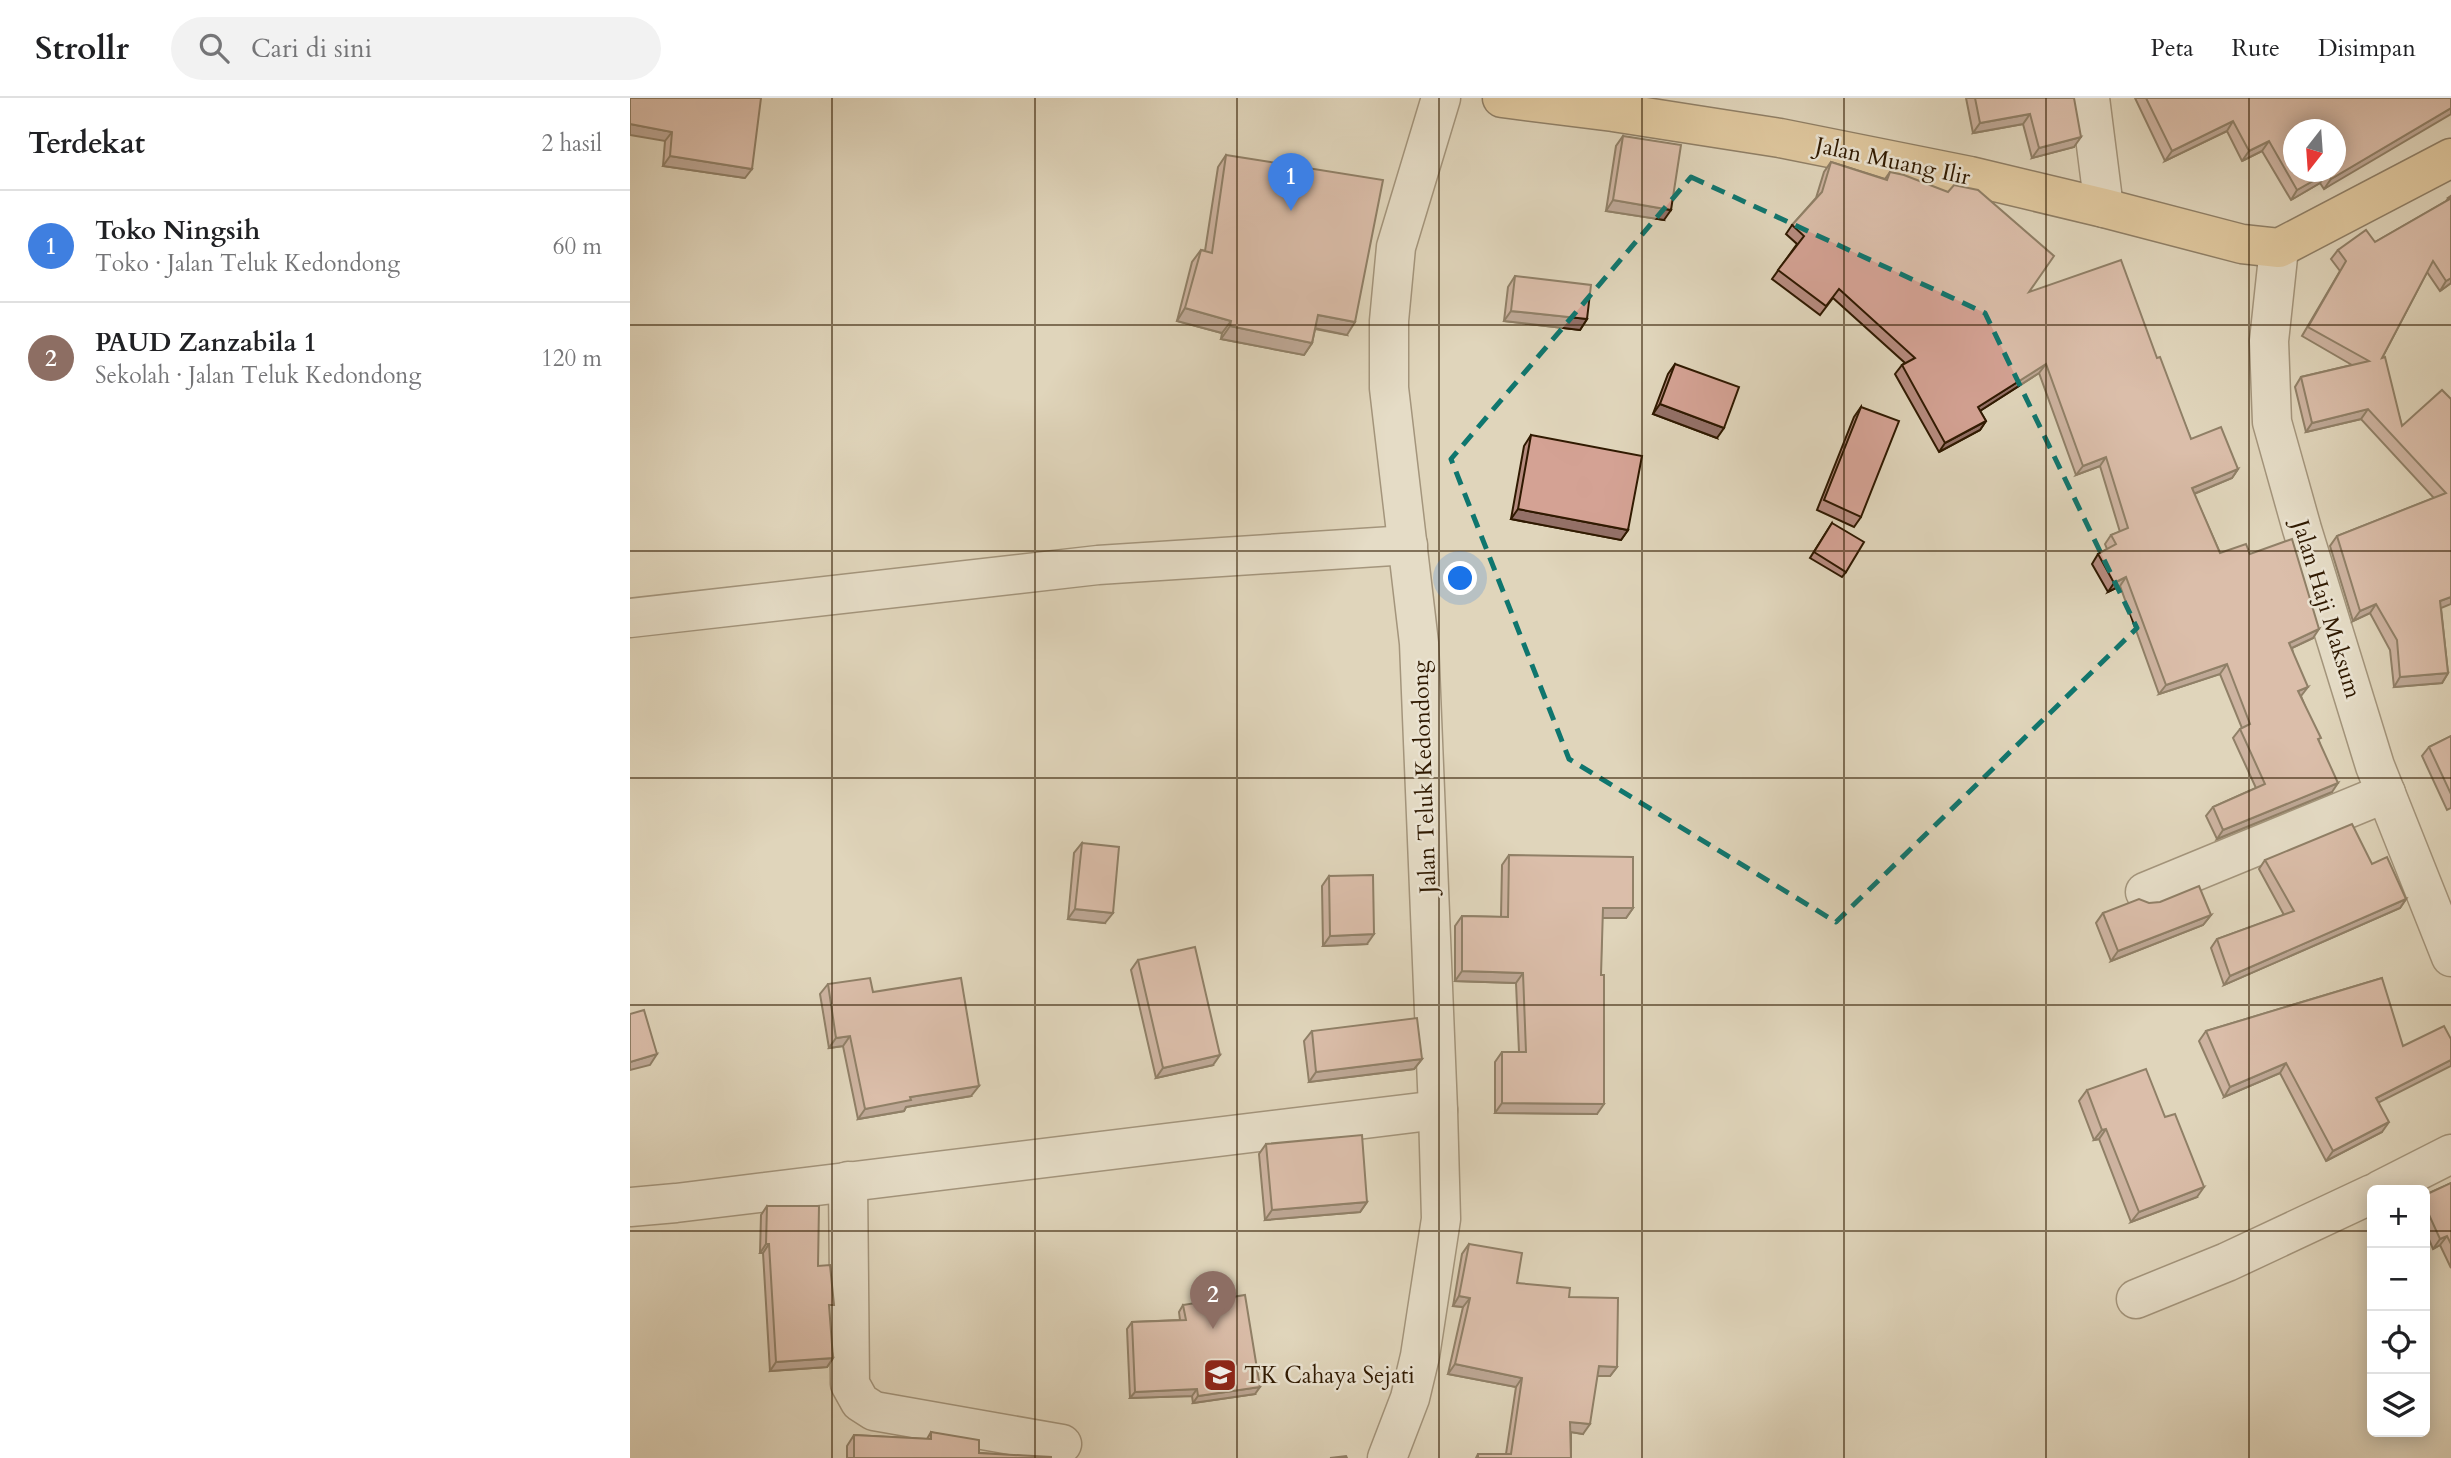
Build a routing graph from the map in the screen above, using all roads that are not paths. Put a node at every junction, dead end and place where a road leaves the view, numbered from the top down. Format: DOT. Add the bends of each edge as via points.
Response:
graph roads {
  1 [pos="1441,98"];
  2 [pos="1503,98"];
  3 [pos="2091,98"];
  4 [pos="1613,105"];
  5 [pos="2451,158"];
  6 [pos="2104,208"];
  7 [pos="2279,248"];
  8 [pos="1408,545"];
  9 [pos="630,618"];
  10 [pos="2386,793"];
  11 [pos="2145,892"];
  12 [pos="2451,957"];
  13 [pos="1438,1110"];
  14 [pos="2451,1154"];
  15 [pos="848,1181"];
  16 [pos="2390,1185"];
  17 [pos="2367,1197"];
  18 [pos="630,1207"];
  19 [pos="2136,1299"];
  20 [pos="1062,1444"];
  21 [pos="1387,1458"];
  1 -- 8 [label="street, Jalan Teluk Kedondong" via="1396,247 1389,321 1389,388"];
  2 -- 4 [label="main road, Jalan Muang Ilir"];
  3 -- 6 [label="street"];
  4 -- 6 [label="main road, Jalan Muang Ilir" via="1970,176"];
  5 -- 7 [label="main road"];
  6 -- 7 [label="main road, Jalan Muang Ilir" via="2242,244"];
  7 -- 10 [label="street, Jalan Haji Maksum" via="2269,341 2272,422"];
  8 -- 9 [label="street" via="1098,565"];
  8 -- 13 [label="street, Jalan Teluk Kedondong" via="1419,643"];
  10 -- 11 [label="street"];
  10 -- 12 [label="street, Jalan Haji Maksum"];
  13 -- 15 [label="street"];
  13 -- 21 [label="street, Jalan Teluk Kedondong" via="1441,1219 1420,1356"];
  14 -- 16 [label="street"];
  15 -- 18 [label="street"];
  15 -- 20 [label="street" via="850,1384 860,1402 874,1411"];
  17 -- 19 [label="street"];
}
